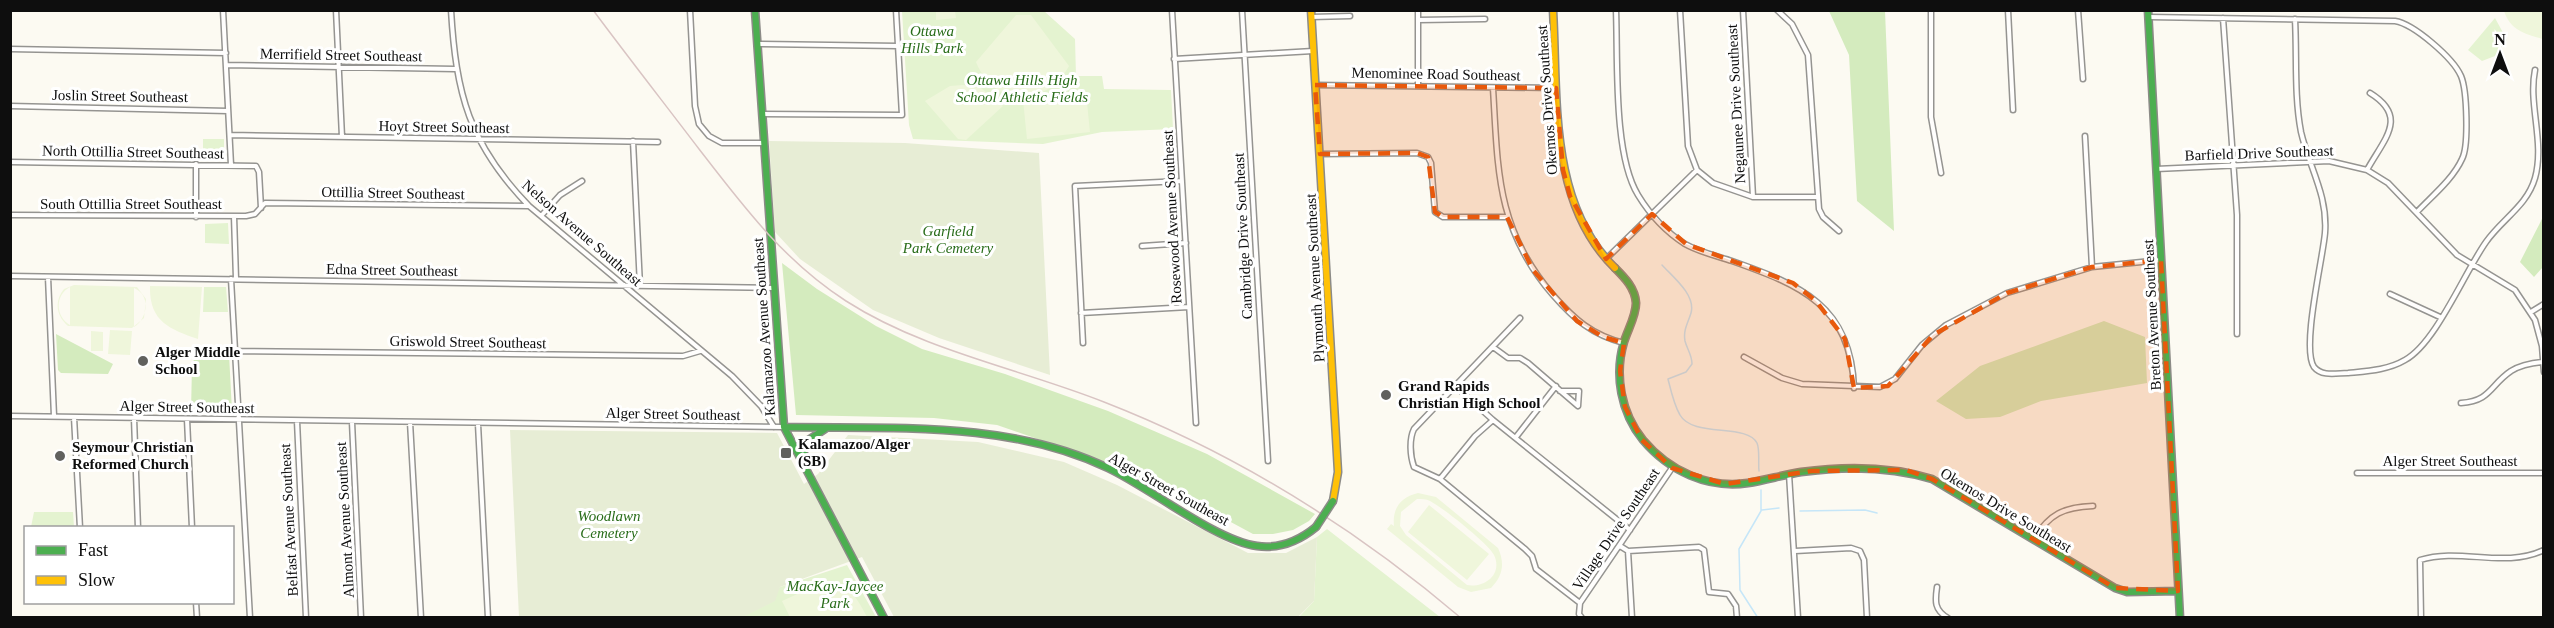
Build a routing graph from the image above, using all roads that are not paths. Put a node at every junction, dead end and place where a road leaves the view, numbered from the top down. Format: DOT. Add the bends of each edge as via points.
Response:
graph roads {
  1 [pos="223,10"];
  2 [pos="336,10"];
  3 [pos="451,10"];
  4 [pos="690,10"];
  5 [pos="755,10"];
  6 [pos="896,10"];
  7 [pos="1172,10"];
  8 [pos="1242,10"];
  9 [pos="1418,10"];
  10 [pos="1553,10"];
  11 [pos="1616,10"];
  12 [pos="1680,10"];
  13 [pos="1743,10"];
  14 [pos="1777,10"];
  15 [pos="1931,10"];
  16 [pos="2008,10"];
  17 [pos="2078,10"];
  18 [pos="1311,14"];
  19 [pos="2149,14"];
  20 [pos="1350,16"];
  21 [pos="2223,18"];
  22 [pos="1485,19"];
  23 [pos="2295,19"];
  24 [pos="1418,20"];
  25 [pos="758,44"];
  26 [pos="898,46"];
  27 [pos="10,49"];
  28 [pos="1313,51"];
  29 [pos="226,52"];
  30 [pos="1245,55"];
  31 [pos="1174,59"];
  32 [pos="226,65"];
  33 [pos="339,66"];
  34 [pos="455,69"];
  35 [pos="2535,70"];
  36 [pos="2083,80"];
  37 [pos="1315,85"];
  38 [pos="1418,86"];
  39 [pos="1493,88"];
  40 [pos="1556,88"];
  41 [pos="2370,93"];
  42 [pos="10,106"];
  43 [pos="2013,110"];
  44 [pos="228,111"];
  45 [pos="762,114"];
  46 [pos="230,135"];
  47 [pos="2085,136"];
  48 [pos="342,137"];
  49 [pos="478,140"];
  50 [pos="633,141"];
  51 [pos="658,142"];
  52 [pos="763,143"];
  53 [pos="2541,145"];
  54 [pos="1320,154"];
  55 [pos="2311,161"];
  56 [pos="10,162"];
  57 [pos="196,164"];
  58 [pos="231,165"];
  59 [pos="2234,165"];
  60 [pos="2156,169"];
  61 [pos="1697,170"];
  62 [pos="2367,170"];
  63 [pos="1941,173"];
  64 [pos="582,181"];
  65 [pos="1182,181"];
  66 [pos="1753,197"];
  67 [pos="1817,197"];
  68 [pos="529,206"];
  69 [pos="261,209"];
  70 [pos="2416,212"];
  71 [pos="1652,214"];
  72 [pos="10,215"];
  73 [pos="234,216"];
  74 [pos="541,216"];
  75 [pos="196,217"];
  76 [pos="1507,217"];
  77 [pos="1839,231"];
  78 [pos="1186,243"];
  79 [pos="1142,246"];
  80 [pos="1606,259"];
  81 [pos="2161,260"];
  82 [pos="2472,264"];
  83 [pos="2092,267"];
  84 [pos="10,276"];
  85 [pos="48,277"];
  86 [pos="233,279"];
  87 [pos="623,286"];
  88 [pos="640,286"];
  89 [pos="773,288"];
  90 [pos="2391,294"];
  91 [pos="2544,304"];
  92 [pos="1189,307"];
  93 [pos="2531,312"];
  94 [pos="1082,313"];
  95 [pos="2440,316"];
  96 [pos="1520,318"];
  97 [pos="2237,334"];
  98 [pos="1083,343"];
  99 [pos="1624,343"];
  100 [pos="1494,347"];
  101 [pos="235,351"];
  102 [pos="700,351"];
  103 [pos="1744,357"];
  104 [pos="2543,362"];
  105 [pos="2544,372"];
  106 [pos="1455,386"];
  107 [pos="1556,386"];
  108 [pos="1854,388"];
  109 [pos="1560,391"];
  110 [pos="2461,403"];
  111 [pos="10,416"];
  112 [pos="54,416"];
  113 [pos="74,417"];
  114 [pos="134,418"];
  115 [pos="187,419"];
  116 [pos="240,420"];
  117 [pos="1493,420"];
  118 [pos="297,421"];
  119 [pos="352,422"];
  120 [pos="410,422"];
  121 [pos="1196,423"];
  122 [pos="478,424"];
  123 [pos="774,428"];
  124 [pos="784,428"];
  125 [pos="828,428"];
  126 [pos="1516,437"];
  127 [pos="1268,461"];
  128 [pos="801,463"];
  129 [pos="1672,468"];
  130 [pos="2357,473"];
  131 [pos="2544,473"];
  132 [pos="1789,474"];
  133 [pos="1440,479"];
  134 [pos="2093,506"];
  135 [pos="80,526"];
  136 [pos="138,526"];
  137 [pos="192,526"];
  138 [pos="1630,530"];
  139 [pos="1308,534"];
  140 [pos="2034,540"];
  141 [pos="1620,546"];
  142 [pos="2544,550"];
  143 [pos="1628,551"];
  144 [pos="1795,551"];
  145 [pos="1937,587"];
  146 [pos="2178,591"];
  147 [pos="1580,603"];
  148 [pos="1582,617"];
  149 [pos="249,618"];
  150 [pos="306,618"];
  151 [pos="361,618"];
  152 [pos="421,618"];
  153 [pos="488,618"];
  154 [pos="884,618"];
  155 [pos="1632,618"];
  156 [pos="1737,618"];
  157 [pos="1797,618"];
  158 [pos="1867,618"];
  159 [pos="1948,618"];
  160 [pos="2180,618"];
  161 [pos="2421,618"];
  1 -- 29 [label="street"];
  2 -- 33 [label="street"];
  3 -- 34 [label="street, Nelson Avenue Southeast"];
  4 -- 52 [label="street" via="696,115 704,130 722,143"];
  5 -- 25 [label="main road, Kalamazoo Avenue Southeast"];
  6 -- 26 [label="street"];
  7 -- 31 [label="street, Rosewood Avenue Southeast"];
  8 -- 30 [label="street, Cambridge Drive Southeast"];
  9 -- 24 [label="street"];
  10 -- 40 [label="main road, Okemos Drive Southeast"];
  11 -- 71 [label="street" via="1625,160 1638,194"];
  12 -- 61 [label="street" via="1688,146"];
  13 -- 66 [label="street, Negaunee Drive Southeast"];
  14 -- 67 [label="street" via="1792,24 1808,55"];
  15 -- 63 [label="street" via="1931,117"];
  16 -- 43 [label="street"];
  17 -- 36 [label="street"];
  18 -- 20 [label="street"];
  18 -- 28 [label="main road, Plymouth Avenue Southeast"];
  19 -- 21 [label="street"];
  19 -- 60 [label="main road, Breton Avenue Southeast"];
  21 -- 23 [label="street"];
  21 -- 59 [label="street"];
  22 -- 24 [label="street"];
  23 -- 55 [label="street" via="2301,132"];
  23 -- 70 [label="street" via="2406,23 2456,67 2464,88 2464,157 2457,170"];
  24 -- 38 [label="street"];
  25 -- 26 [label="street"];
  25 -- 45 [label="main road, Kalamazoo Avenue Southeast"];
  26 -- 45 [label="street" via="902,115"];
  27 -- 29 [label="street"];
  28 -- 30 [label="street"];
  28 -- 37 [label="main road, Plymouth Avenue Southeast"];
  29 -- 32 [label="street"];
  30 -- 31 [label="street"];
  30 -- 127 [label="street, Cambridge Drive Southeast"];
  31 -- 65 [label="street, Rosewood Avenue Southeast"];
  32 -- 33 [label="street, Merrifield Street Southeast"];
  32 -- 44 [label="street"];
  33 -- 34 [label="street, Merrifield Street Southeast"];
  33 -- 48 [label="street"];
  34 -- 49 [label="street, Nelson Avenue Southeast"];
  35 -- 53 [label="street"];
  37 -- 38 [label="street, Menominee Road Southeast"];
  37 -- 54 [label="main road, Plymouth Avenue Southeast"];
  38 -- 39 [label="street, Menominee Road Southeast"];
  39 -- 40 [label="street, Menominee Road Southeast"];
  39 -- 76 [label="street"];
  40 -- 80 [label="main road, Okemos Drive Southeast" via="1561,161 1570,196 1586,231"];
  41 -- 62 [label="street" via="2385,102 2391,112 2391,124"];
  42 -- 44 [label="street, Joslin Street Southeast"];
  44 -- 46 [label="street"];
  45 -- 52 [label="main road, Kalamazoo Avenue Southeast"];
  46 -- 48 [label="street, Hoyt Street Southeast"];
  46 -- 58 [label="street"];
  47 -- 83 [label="street"];
  48 -- 49 [label="street, Hoyt Street Southeast"];
  49 -- 50 [label="street, Hoyt Street Southeast"];
  49 -- 68 [label="street, Nelson Avenue Southeast" via="503,178"];
  50 -- 51 [label="street, Hoyt Street Southeast"];
  50 -- 88 [label="street"];
  52 -- 89 [label="main road, Kalamazoo Avenue Southeast"];
  53 -- 82 [label="street" via="2530,192"];
  54 -- 76 [label="street" via="1417,153 1431,163 1436,212 1443,217"];
  54 -- 139 [label="main road, Plymouth Avenue Southeast, bridge" via="1338,472 1333,501"];
  55 -- 59 [label="street, Barfield Drive Southeast"];
  55 -- 62 [label="street, Barfield Drive Southeast" via="2341,162"];
  55 -- 95 [label="street" via="2325,213 2311,339 2311,360 2319,371 2328,374 2394,366 2414,355 2433,333"];
  56 -- 57 [label="street, North Ottillia Street Southeast"];
  57 -- 58 [label="street, North Ottillia Street Southeast"];
  57 -- 75 [label="street"];
  58 -- 69 [label="street, North Ottillia Street Southeast" via="256,166"];
  59 -- 60 [label="street, Barfield Drive Southeast"];
  59 -- 97 [label="street"];
  60 -- 81 [label="main road, Breton Avenue Southeast"];
  61 -- 66 [label="street" via="1713,183"];
  61 -- 71 [label="street"];
  62 -- 70 [label="street, Barfield Drive Southeast" via="2388,183"];
  64 -- 74 [label="street" via="560,195"];
  65 -- 78 [label="street, Rosewood Avenue Southeast"];
  65 -- 94 [label="street" via="1075,186"];
  66 -- 67 [label="street"];
  67 -- 77 [label="street" via="1823,217"];
  68 -- 69 [label="street, Ottillia Street Southeast" via="265,202"];
  68 -- 74 [label="street, Nelson Avenue Southeast"];
  69 -- 73 [label="street, South Ottillia Street Southeast" via="251,215"];
  70 -- 82 [label="street, Barfield Drive Southeast" via="2445,244"];
  71 -- 80 [label="street"];
  71 -- 108 [label="street" via="1686,244 1786,280 1816,301 1845,339"];
  72 -- 75 [label="street, South Ottillia Street Southeast"];
  73 -- 75 [label="street, South Ottillia Street Southeast"];
  73 -- 86 [label="street"];
  74 -- 87 [label="street, Nelson Avenue Southeast"];
  76 -- 99 [label="street" via="1533,270 1570,314 1593,333"];
  78 -- 79 [label="street"];
  78 -- 92 [label="street, Rosewood Avenue Southeast"];
  80 -- 99 [label="main road, Okemos Drive Southeast" via="1628,281 1636,299 1634,318"];
  81 -- 83 [label="street"];
  81 -- 146 [label="main road, Breton Avenue Southeast"];
  82 -- 93 [label="street, Barfield Drive Southeast" via="2515,290"];
  82 -- 95 [label="street"];
  83 -- 108 [label="street" via="2016,289 1959,316 1922,345 1888,386"];
  84 -- 85 [label="street, Edna Street Southeast"];
  85 -- 86 [label="street, Edna Street Southeast"];
  85 -- 112 [label="street"];
  86 -- 87 [label="street, Edna Street Southeast"];
  86 -- 101 [label="street"];
  87 -- 88 [label="street, Edna Street Southeast"];
  87 -- 102 [label="street, Nelson Avenue Southeast"];
  88 -- 89 [label="street, Edna Street Southeast"];
  89 -- 124 [label="main road, Kalamazoo Avenue Southeast"];
  90 -- 95 [label="street"];
  91 -- 93 [label="street"];
  92 -- 94 [label="street"];
  92 -- 121 [label="street, Rosewood Avenue Southeast"];
  93 -- 104 [label="street, Barfield Drive Southeast" via="2539,332"];
  94 -- 98 [label="street"];
  96 -- 100 [label="street"];
  99 -- 129 [label="main road, Okemos Drive Southeast" via="1620,371 1625,407 1642,440"];
  100 -- 106 [label="street"];
  100 -- 107 [label="street" via="1508,358 1528,363"];
  101 -- 102 [label="street, Griswold Street Southeast" via="683,356"];
  101 -- 116 [label="street"];
  102 -- 123 [label="street, Nelson Avenue Southeast" via="747,391"];
  103 -- 108 [label="street" via="1782,378 1802,384"];
  104 -- 105 [label="street, Barfield Drive Southeast"];
  104 -- 110 [label="street" via="2512,371 2484,398"];
  106 -- 117 [label="street"];
  106 -- 133 [label="street, Village Drive Southeast" via="1412,434 1414,467"];
  107 -- 109 [label="street"];
  107 -- 126 [label="street"];
  109 -- 109 [label="street" via="1562,394 1578,406 1579,390"];
  111 -- 112 [label="street, Alger Street Southeast"];
  112 -- 113 [label="street, Alger Street Southeast"];
  113 -- 114 [label="street, Alger Street Southeast"];
  113 -- 135 [label="street"];
  114 -- 115 [label="street, Alger Street Southeast"];
  114 -- 136 [label="street"];
  115 -- 116 [label="street, Alger Street Southeast"];
  115 -- 137 [label="street"];
  116 -- 118 [label="street, Alger Street Southeast"];
  116 -- 149 [label="street"];
  117 -- 126 [label="street"];
  117 -- 133 [label="street"];
  118 -- 119 [label="street, Alger Street Southeast"];
  118 -- 150 [label="street, Belfast Avenue Southeast"];
  119 -- 120 [label="street, Alger Street Southeast"];
  119 -- 151 [label="street, Almont Avenue Southeast"];
  120 -- 122 [label="street, Alger Street Southeast"];
  120 -- 152 [label="street"];
  122 -- 123 [label="street, Alger Street Southeast"];
  122 -- 153 [label="street"];
  123 -- 124 [label="street, Alger Street Southeast"];
  124 -- 125 [label="main road, Alger Street Southeast"];
  124 -- 128 [label="main road, Kalamazoo Avenue Southeast"];
  125 -- 128 [label="main road" via="807,440 802,447"];
  125 -- 139 [label="main road, Alger Street Southeast" via="939,430 1017,440 1106,467 1250,545 1280,546"];
  126 -- 138 [label="street"];
  128 -- 154 [label="main road, Kalamazoo Avenue Southeast"];
  129 -- 132 [label="main road, Okemos Drive Southeast" via="1725,484"];
  129 -- 138 [label="street, Village Drive Southeast"];
  130 -- 131 [label="street, Alger Street Southeast"];
  132 -- 140 [label="main road, Okemos Drive Southeast" via="1906,470 1932,479"];
  132 -- 144 [label="street"];
  133 -- 147 [label="street, Village Drive Southeast" via="1525,549 1536,569"];
  134 -- 140 [label="street" via="2060,510 2049,518"];
  138 -- 141 [label="street, Village Drive Southeast"];
  140 -- 146 [label="main road, Okemos Drive Southeast" via="2115,588"];
  141 -- 143 [label="street"];
  141 -- 147 [label="street, Village Drive Southeast"];
  142 -- 161 [label="street" via="2519,559 2420,560"];
  143 -- 155 [label="street"];
  143 -- 156 [label="street" via="1704,550 1709,592 1728,594 1736,606"];
  144 -- 157 [label="street"];
  144 -- 158 [label="street" via="1860,551 1864,560"];
  145 -- 159 [label="street" via="1936,605"];
  146 -- 160 [label="main road, Breton Avenue Southeast"];
  147 -- 148 [label="street, Village Drive Southeast"];
}
